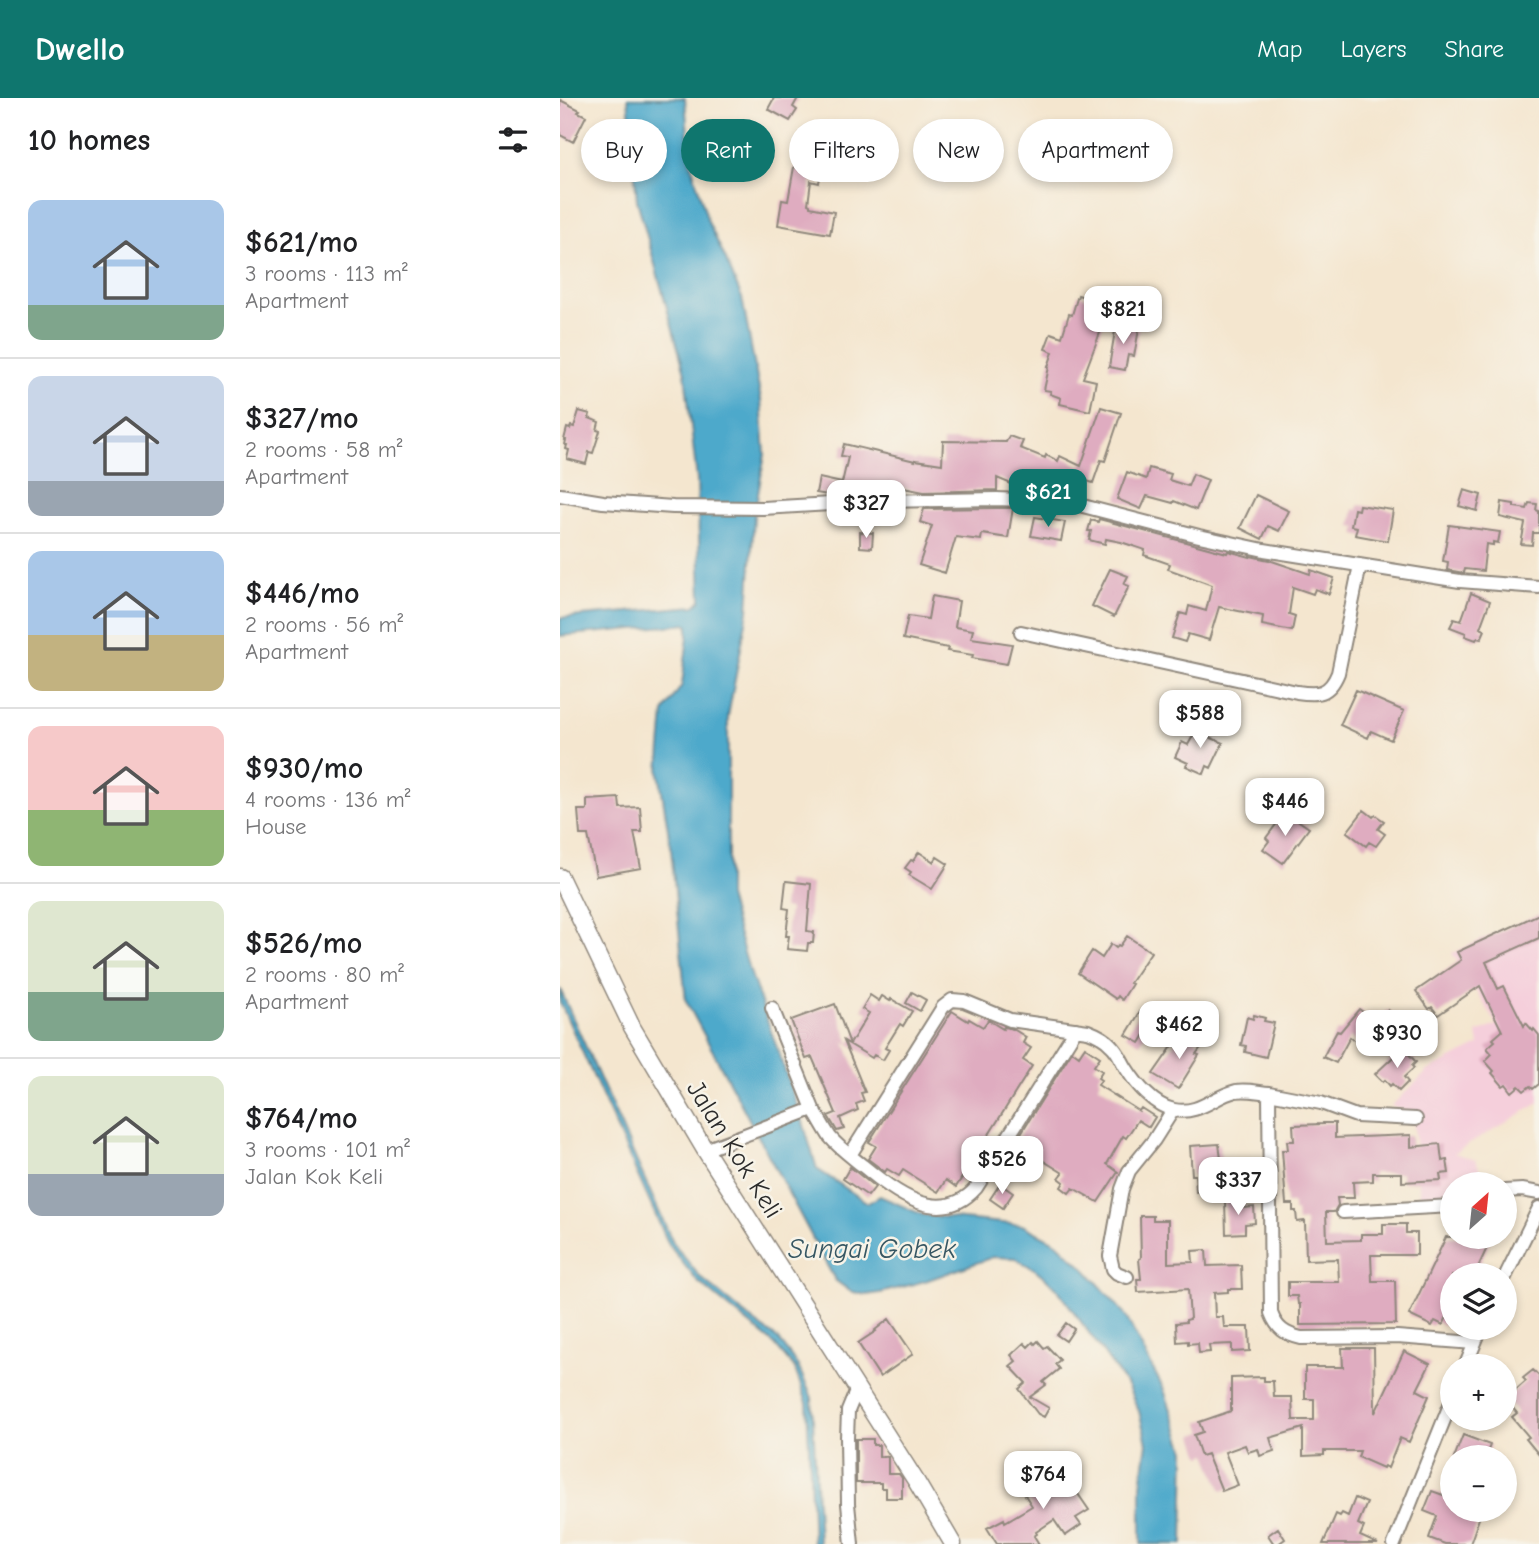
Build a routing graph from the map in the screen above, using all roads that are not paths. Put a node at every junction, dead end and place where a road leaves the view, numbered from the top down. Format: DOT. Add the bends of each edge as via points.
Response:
graph roads {
  1 [pos="560,495"];
  2 [pos="1360,565"];
  3 [pos="1539,587"];
  4 [pos="1021,632"];
  5 [pos="560,877"];
  6 [pos="772,1008"];
  7 [pos="1076,1030"];
  8 [pos="1269,1093"];
  9 [pos="813,1109"];
  10 [pos="1173,1110"];
  11 [pos="1416,1119"];
  12 [pos="705,1150"];
  13 [pos="850,1155"];
  14 [pos="1517,1190"];
  15 [pos="1539,1193"];
  16 [pos="1440,1207"];
  17 [pos="1539,1208"];
  18 [pos="1342,1212"];
  19 [pos="1512,1263"];
  20 [pos="1127,1276"];
  21 [pos="1476,1340"];
  22 [pos="1475,1343"];
  23 [pos="1470,1354"];
  24 [pos="857,1389"];
  25 [pos="1440,1430"];
  26 [pos="852,1544"];
  27 [pos="953,1544"];
  28 [pos="1394,1544"];
  1 -- 2 [label="street" via="673,507 1045,501 1079,505 1234,544"];
  2 -- 3 [label="street" via="1460,581"];
  2 -- 4 [label="street" via="1338,673 1331,686 1318,694"];
  5 -- 12 [label="street, Jalan Kok Keli" via="632,1027"];
  6 -- 9 [label="street"];
  7 -- 10 [label="street" via="1108,1041 1140,1086"];
  7 -- 13 [label="street" via="1010,1020 958,1000 947,1003"];
  7 -- 13 [label="street" via="976,1188 959,1202 938,1206 919,1202"];
  8 -- 10 [label="street" via="1239,1091 1186,1111"];
  8 -- 11 [label="street" via="1321,1103 1356,1116"];
  8 -- 22 [label="street" via="1271,1313 1275,1323 1301,1338 1397,1337"];
  9 -- 12 [label="street"];
  9 -- 13 [label="street" via="831,1137"];
  10 -- 20 [label="street" via="1129,1171 1122,1189 1110,1256 1113,1269"];
  12 -- 24 [label="street, Jalan Kok Keli"];
  14 -- 15 [label="street"];
  16 -- 18 [label="street"];
  17 -- 19 [label="street"];
  21 -- 22 [label="street"];
  22 -- 23 [label="street"];
  24 -- 26 [label="street" via="848,1411 847,1438"];
  24 -- 27 [label="street, Jalan Kok Keli"];
  25 -- 28 [label="street"];
}
